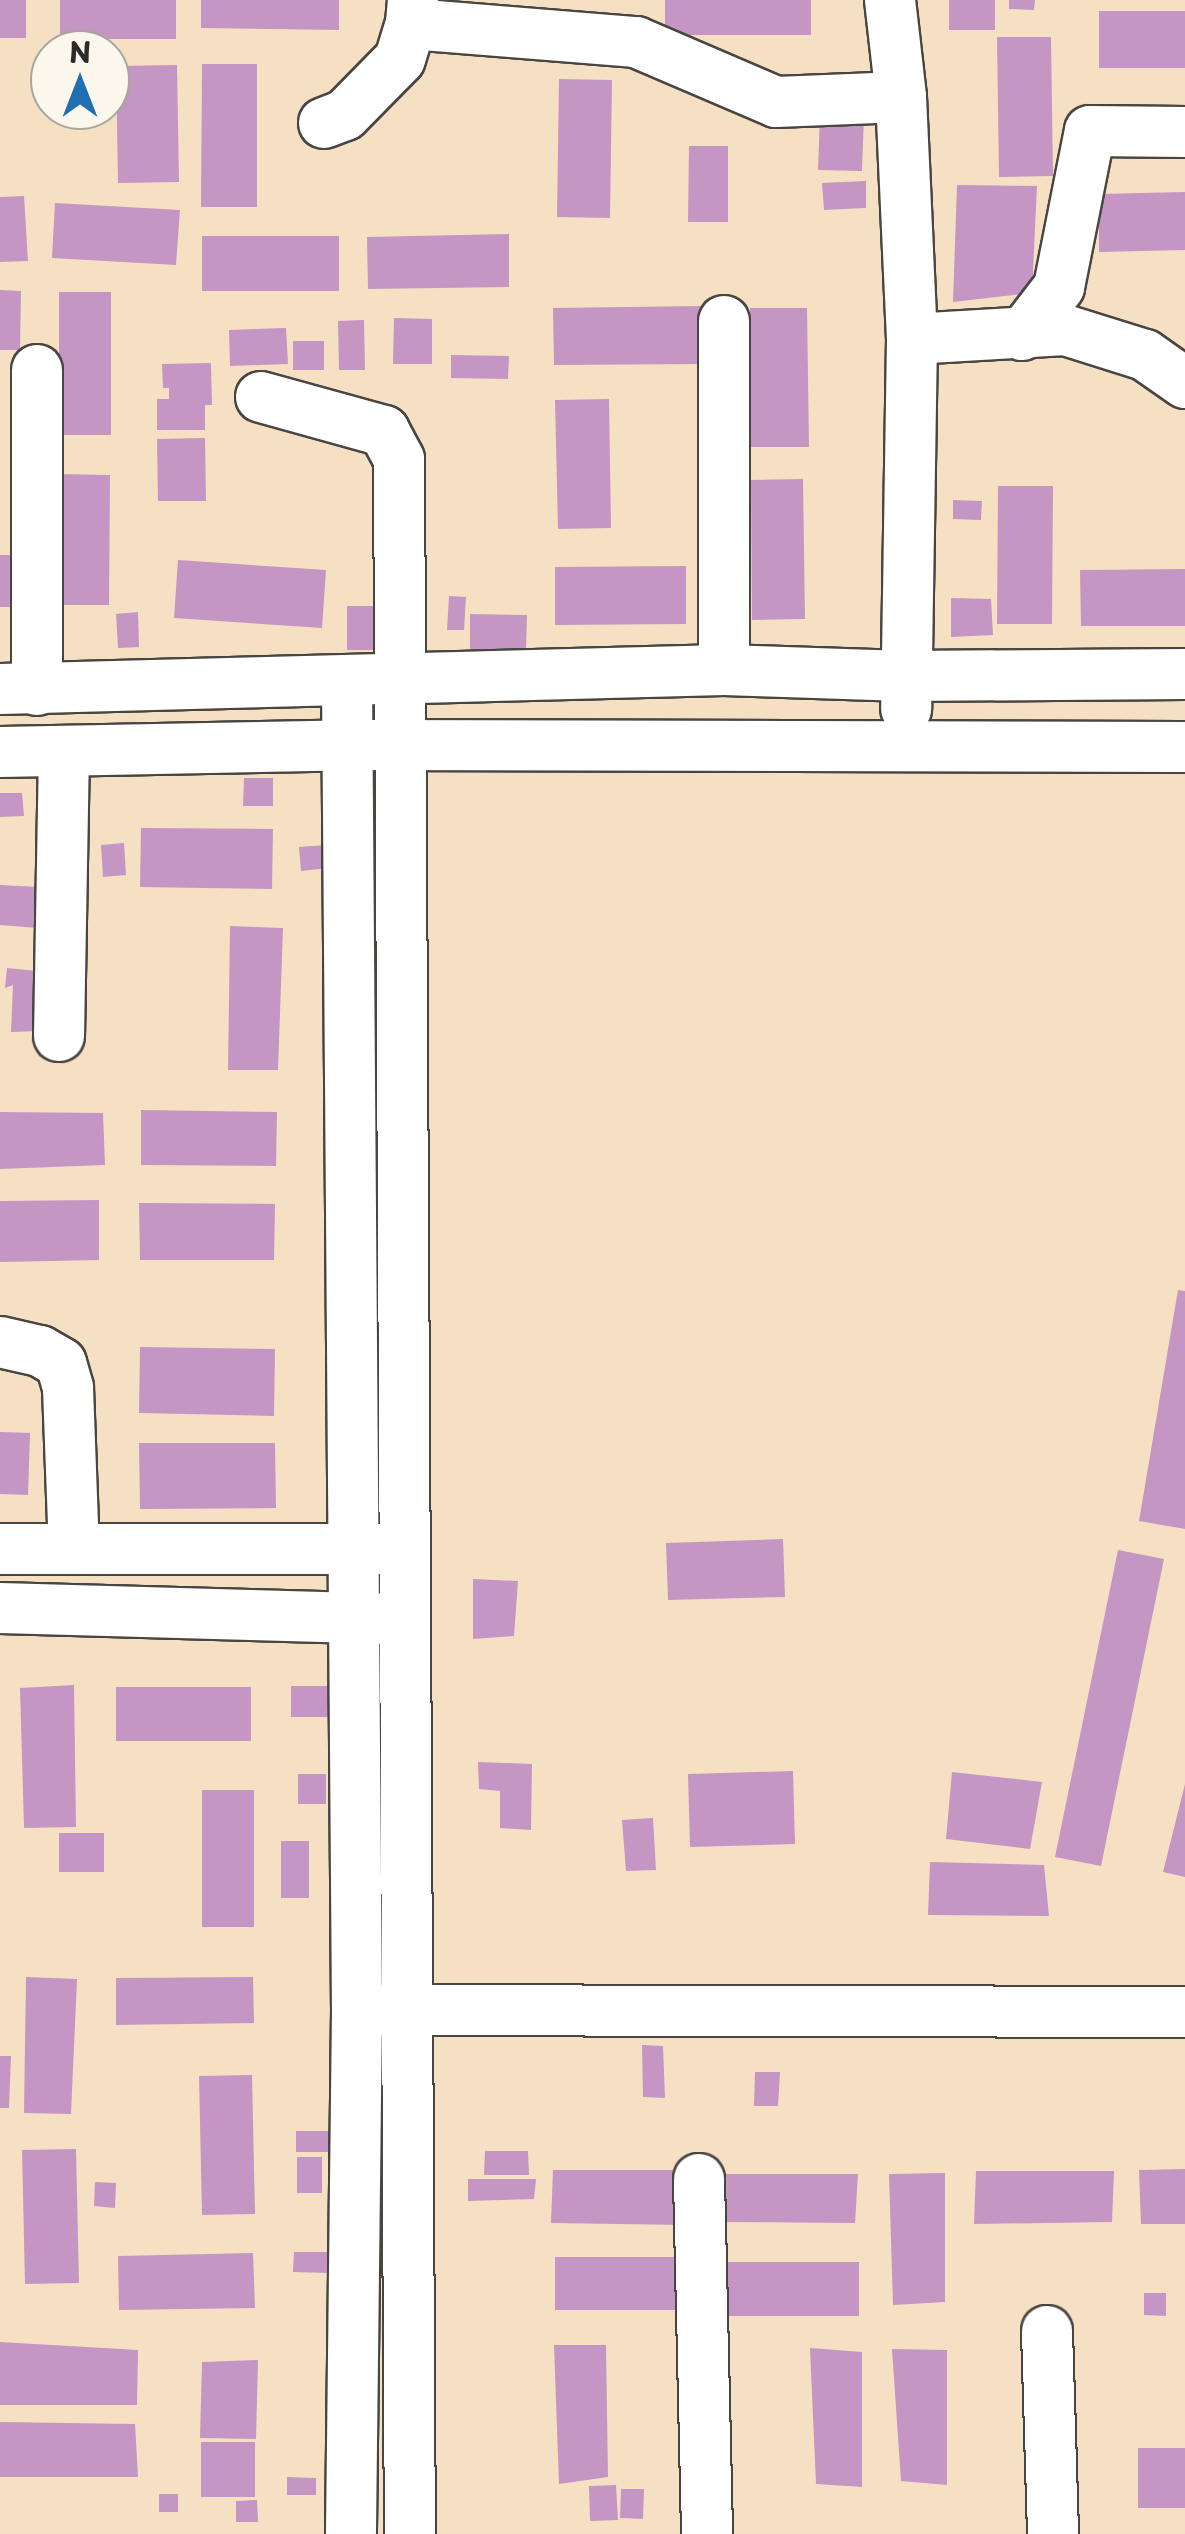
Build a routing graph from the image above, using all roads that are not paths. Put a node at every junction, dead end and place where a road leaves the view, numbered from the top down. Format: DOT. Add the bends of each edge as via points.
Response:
graph roads {
  1 [pos="890,0"];
  2 [pos="412,12"];
  3 [pos="901,97"];
  4 [pos="324,123"];
  5 [pos="1185,132"];
  6 [pos="724,321"];
  7 [pos="1022,335"];
  8 [pos="912,340"];
  9 [pos="37,370"];
  10 [pos="1185,383"];
  11 [pos="260,397"];
  12 [pos="724,670"];
  13 [pos="1185,674"];
  14 [pos="905,676"];
  15 [pos="398,678"];
  16 [pos="348,680"];
  17 [pos="18,690"];
  18 [pos="351,745"];
  19 [pos="401,745"];
  20 [pos="906,747"];
  21 [pos="1185,747"];
  22 [pos="0,752"];
  23 [pos="64,752"];
  24 [pos="59,1036"];
  25 [pos="0,1342"];
  26 [pos="353,1548"];
  27 [pos="0,1549"];
  28 [pos="74,1549"];
  29 [pos="403,1549"];
  30 [pos="0,1608"];
  31 [pos="403,1618"];
  32 [pos="353,1620"];
  33 [pos="357,2010"];
  34 [pos="410,2010"];
  35 [pos="1185,2012"];
  36 [pos="699,2180"];
  37 [pos="1047,2332"];
  38 [pos="351,2534"];
  39 [pos="410,2534"];
  40 [pos="707,2534"];
  41 [pos="1053,2534"];
  1 -- 3 [label="street"];
  2 -- 3 [label="street" via="636,42 776,102"];
  2 -- 4 [label="street" via="400,59 345,115"];
  3 -- 8 [label="street"];
  5 -- 7 [label="street" via="1090,131 1059,287"];
  6 -- 12 [label="street"];
  7 -- 8 [label="street"];
  7 -- 10 [label="street" via="1065,330 1145,355"];
  8 -- 14 [label="street"];
  9 -- 17 [label="street"];
  11 -- 15 [label="street" via="384,432 399,459"];
  12 -- 14 [label="street"];
  12 -- 15 [label="street"];
  13 -- 14 [label="street"];
  14 -- 20 [label="street"];
  15 -- 16 [label="street"];
  15 -- 19 [label="street"];
  16 -- 17 [label="street"];
  16 -- 18 [label="street"];
  18 -- 19 [label="street"];
  18 -- 23 [label="street"];
  18 -- 26 [label="street"];
  19 -- 20 [label="street"];
  19 -- 29 [label="street"];
  20 -- 21 [label="street"];
  22 -- 23 [label="street"];
  23 -- 24 [label="street"];
  25 -- 28 [label="street" via="61,1363 68,1388"];
  26 -- 28 [label="street"];
  26 -- 29 [label="street"];
  26 -- 32 [label="street"];
  27 -- 28 [label="street"];
  29 -- 31 [label="street"];
  30 -- 32 [label="street"];
  31 -- 32 [label="street"];
  31 -- 34 [label="street"];
  32 -- 33 [label="street"];
  33 -- 34 [label="street"];
  33 -- 38 [label="street"];
  34 -- 35 [label="street"];
  34 -- 39 [label="street"];
  36 -- 40 [label="street"];
  37 -- 41 [label="street"];
}
